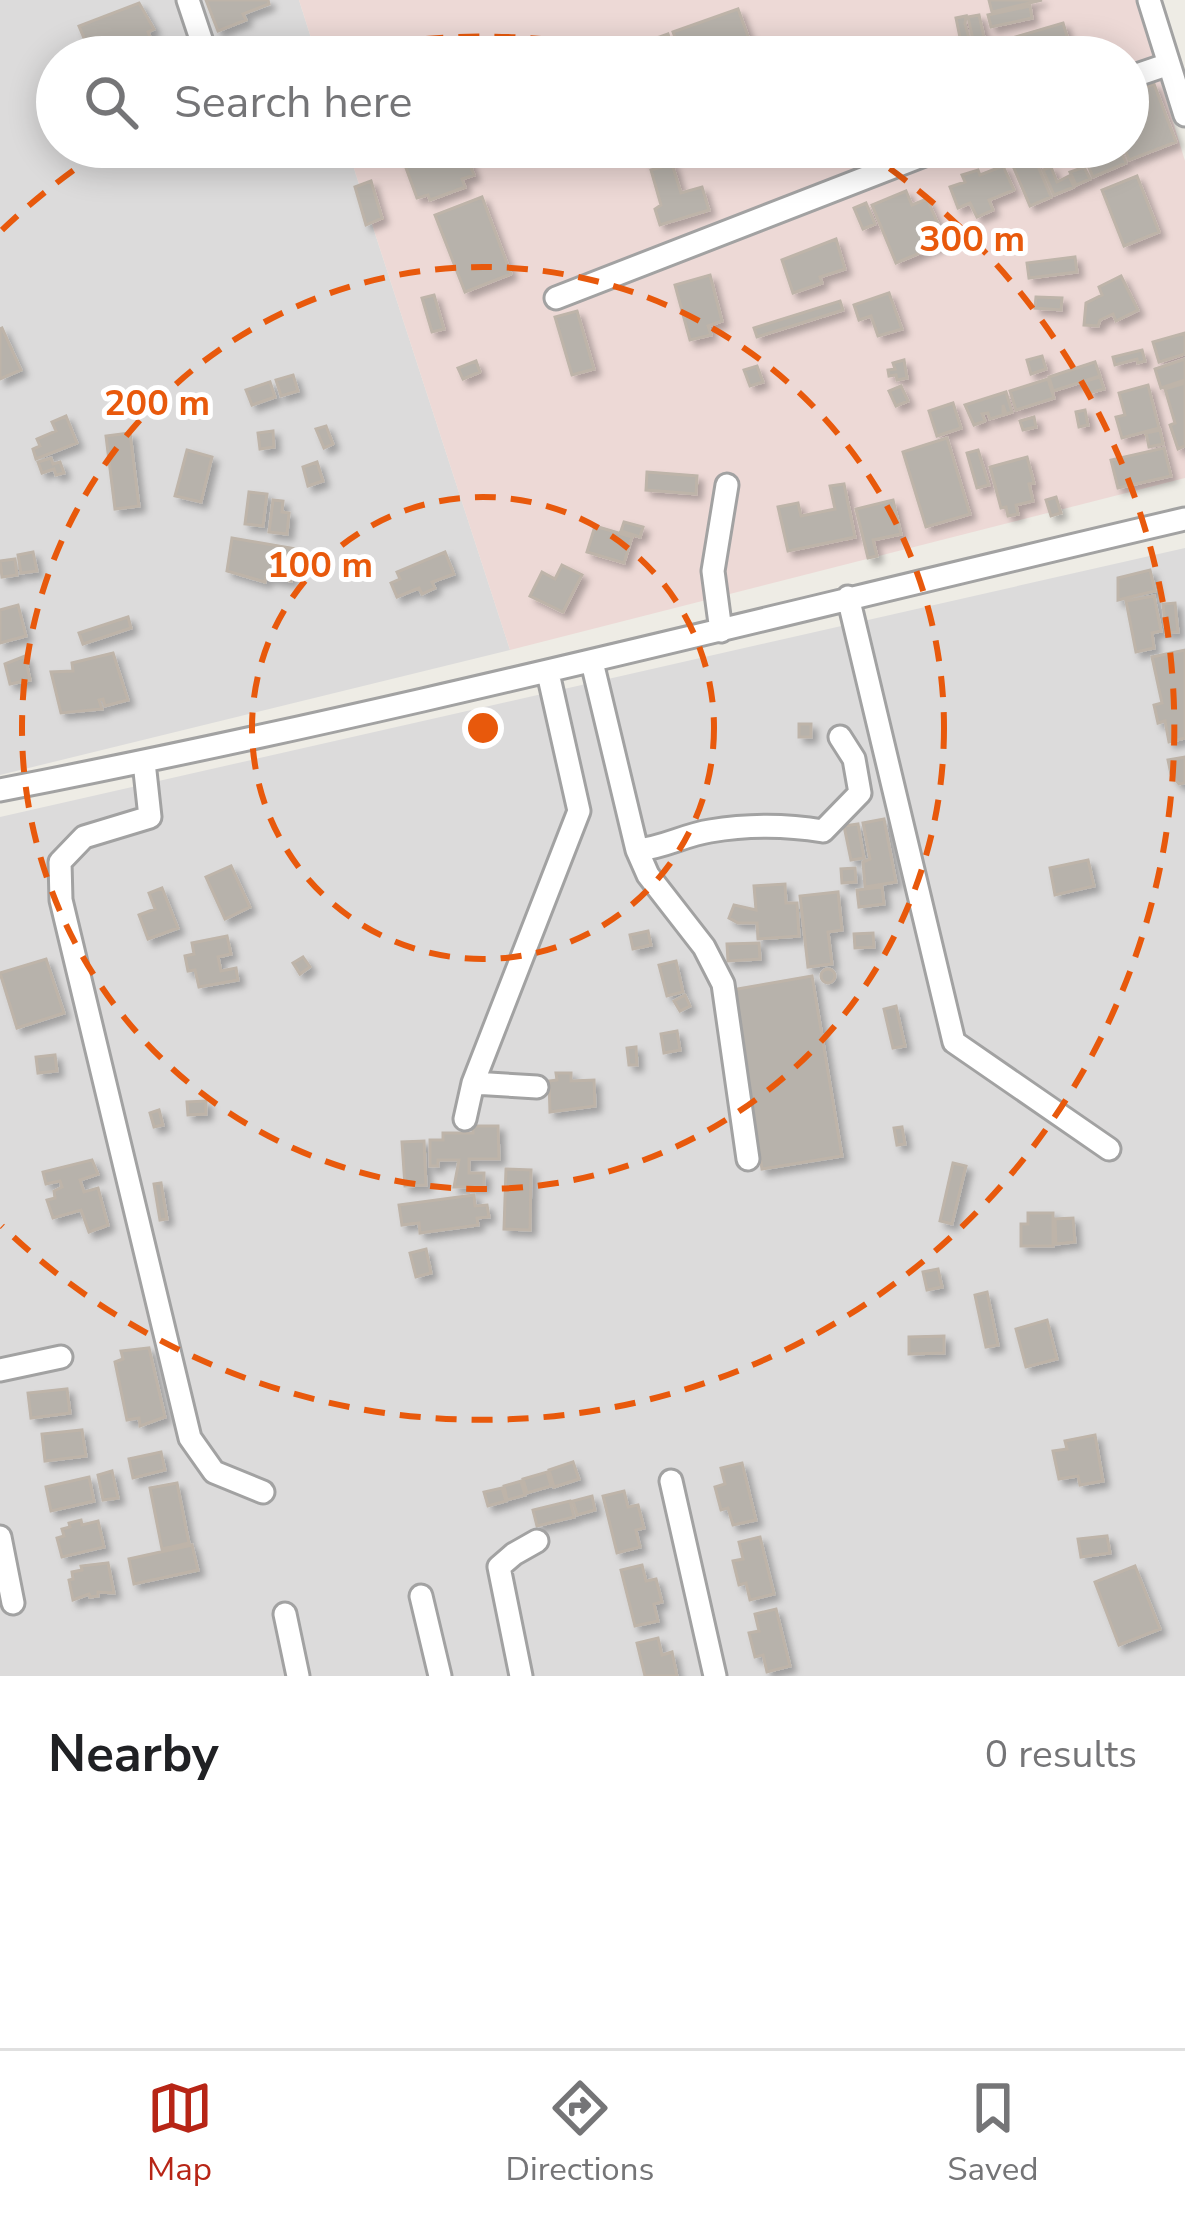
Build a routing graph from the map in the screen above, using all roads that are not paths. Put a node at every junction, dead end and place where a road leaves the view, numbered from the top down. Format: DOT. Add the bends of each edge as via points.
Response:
graph roads {
  1 [pos="188,0"];
  2 [pos="1149,0"];
  3 [pos="200,36"];
  4 [pos="1169,64"];
  5 [pos="1149,71"];
  6 [pos="1185,115"];
  7 [pos="891,168"];
  8 [pos="556,298"];
  9 [pos="727,485"];
  10 [pos="1185,519"];
  11 [pos="848,597"];
  12 [pos="721,631"];
  13 [pos="592,662"];
  14 [pos="548,673"];
  15 [pos="839,736"];
  16 [pos="144,762"];
  17 [pos="0,790"];
  18 [pos="637,850"];
  19 [pos="473,1083"];
  20 [pos="537,1087"];
  21 [pos="465,1119"];
  22 [pos="1109,1149"];
  23 [pos="748,1159"];
  24 [pos="62,1357"];
  25 [pos="0,1370"];
  26 [pos="671,1481"];
  27 [pos="263,1492"];
  28 [pos="0,1537"];
  29 [pos="538,1541"];
  30 [pos="421,1596"];
  31 [pos="13,1603"];
  32 [pos="285,1614"];
  33 [pos="298,1676"];
  34 [pos="440,1676"];
  35 [pos="521,1676"];
  36 [pos="715,1676"];
  1 -- 3 [label="street"];
  2 -- 4 [label="street"];
  4 -- 5 [label="street"];
  4 -- 6 [label="street"];
  7 -- 8 [label="street"];
  9 -- 12 [label="street" via="712,571"];
  10 -- 11 [label="street"];
  11 -- 12 [label="street"];
  11 -- 22 [label="street" via="954,1042"];
  12 -- 13 [label="street"];
  13 -- 14 [label="street"];
  13 -- 18 [label="street"];
  14 -- 16 [label="street"];
  14 -- 19 [label="street" via="579,811"];
  15 -- 18 [label="street" via="860,794 823,831 706,831"];
  16 -- 17 [label="street"];
  16 -- 27 [label="street" via="150,817 84,837 60,862 61,900 190,1438 214,1472"];
  18 -- 23 [label="street" via="723,984"];
  19 -- 20 [label="street"];
  19 -- 21 [label="street"];
  24 -- 25 [label="street"];
  26 -- 36 [label="street"];
  28 -- 31 [label="street"];
  29 -- 35 [label="street" via="499,1568"];
  30 -- 34 [label="street"];
  32 -- 33 [label="street"];
}
